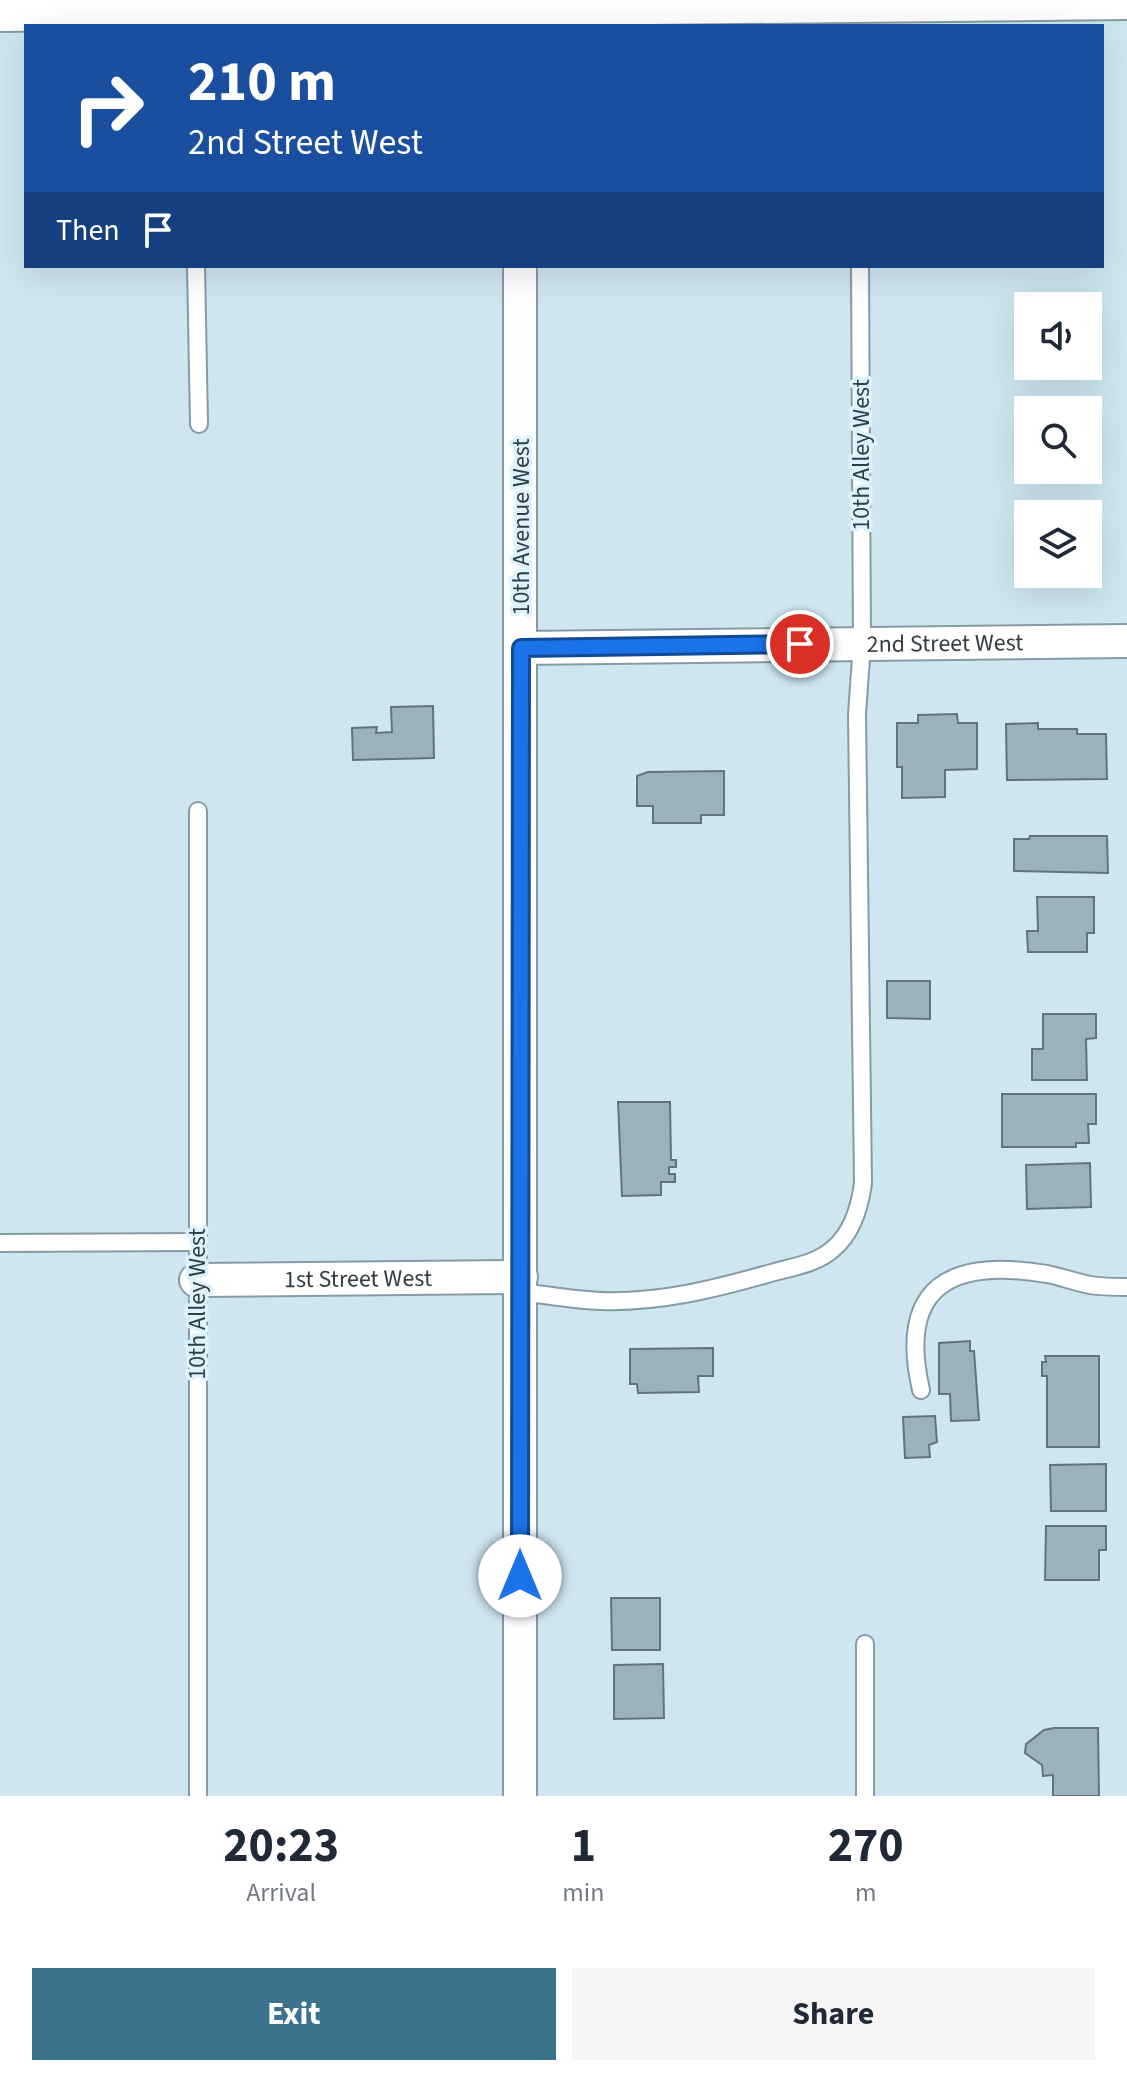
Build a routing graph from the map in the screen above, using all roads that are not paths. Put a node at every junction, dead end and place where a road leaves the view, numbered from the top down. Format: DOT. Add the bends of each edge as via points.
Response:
graph roads {
  1 [pos="1127,3"];
  2 [pos="859,11"];
  3 [pos="518,12"];
  4 [pos="192,13"];
  5 [pos="0,15"];
  6 [pos="196,268"];
  7 [pos="520,268"];
  8 [pos="860,268"];
  9 [pos="199,424"];
  10 [pos="1127,641"];
  11 [pos="862,644"];
  12 [pos="521,648"];
  13 [pos="198,811"];
  14 [pos="197,1242"];
  15 [pos="0,1243"];
  16 [pos="196,1280"];
  17 [pos="521,1285"];
  18 [pos="1127,1287"];
  19 [pos="921,1390"];
  20 [pos="865,1644"];
  21 [pos="198,1796"];
  22 [pos="520,1796"];
  23 [pos="865,1796"];
  1 -- 2 [label="street"];
  2 -- 3 [label="street"];
  3 -- 4 [label="street"];
  4 -- 5 [label="street"];
  6 -- 9 [label="lane"];
  7 -- 12 [label="street, 10th Avenue West"];
  8 -- 11 [label="lane, 10th Alley West"];
  10 -- 11 [label="street, 2nd Street West"];
  11 -- 12 [label="street, 2nd Street West"];
  11 -- 17 [label="lane, 10th Alley West" via="857,714 863,1183 845,1236 809,1263 683,1295 601,1301"];
  12 -- 17 [label="street, 10th Avenue West"];
  13 -- 14 [label="lane, 10th Alley West"];
  14 -- 15 [label="lane"];
  14 -- 16 [label="lane, 10th Alley West"];
  16 -- 17 [label="street, 1st Street West"];
  16 -- 21 [label="lane, 10th Alley West"];
  17 -- 22 [label="street, 10th Avenue West"];
  18 -- 19 [label="lane" via="988,1269 940,1284 920,1314 916,1356"];
  20 -- 23 [label="lane"];
}
